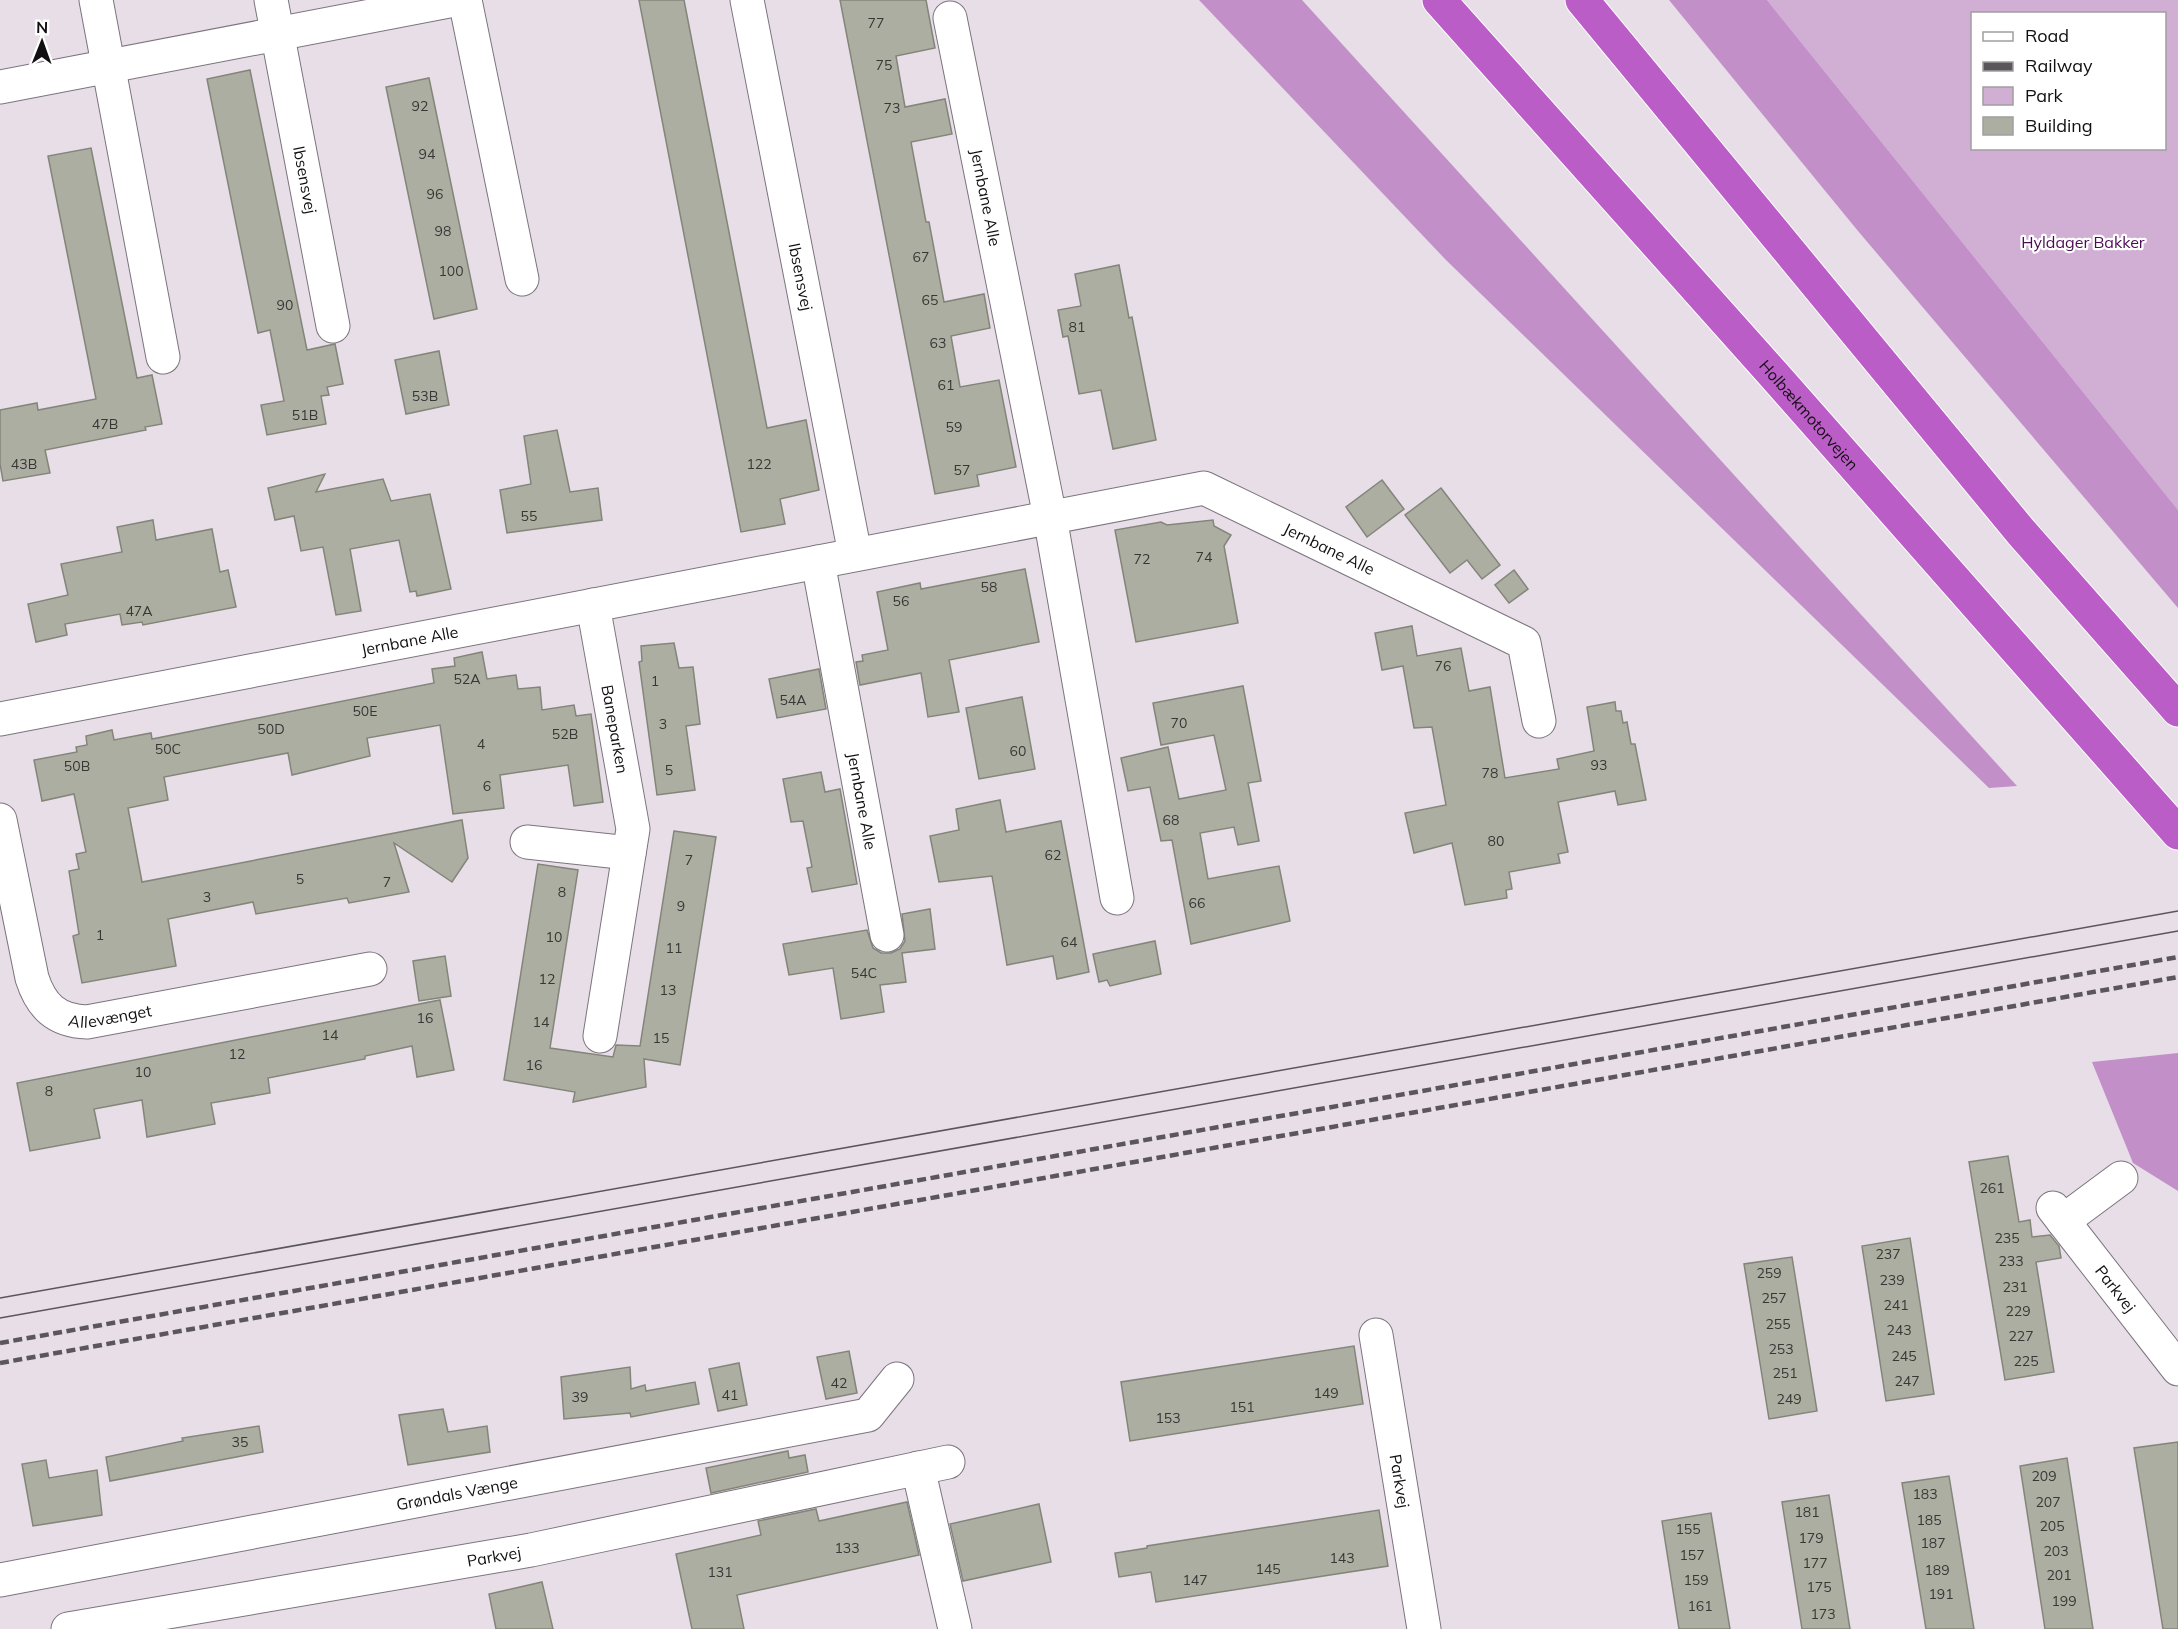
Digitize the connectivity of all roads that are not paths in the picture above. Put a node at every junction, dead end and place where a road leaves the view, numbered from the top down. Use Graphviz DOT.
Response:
graph roads {
  1 [pos="96,0"];
  2 [pos="271,0"];
  3 [pos="454,0"];
  4 [pos="465,0"];
  5 [pos="747,0"];
  6 [pos="1582,0"];
  7 [pos="1440,2"];
  8 [pos="950,18"];
  9 [pos="277,34"];
  10 [pos="109,66"];
  11 [pos="0,87"];
  12 [pos="522,279"];
  13 [pos="333,326"];
  14 [pos="163,357"];
  15 [pos="1050,517"];
  16 [pos="855,554"];
  17 [pos="818,562"];
  18 [pos="594,605"];
  19 [pos="2178,710"];
  20 [pos="0,719"];
  21 [pos="1539,721"];
  22 [pos="0,820"];
  23 [pos="2178,833"];
  24 [pos="527,842"];
  25 [pos="629,854"];
  26 [pos="1117,898"];
  27 [pos="887,935"];
  28 [pos="370,969"];
  29 [pos="600,1036"];
  30 [pos="2121,1178"];
  31 [pos="1376,1335"];
  32 [pos="2178,1369"];
  33 [pos="897,1379"];
  34 [pos="0,1580"];
  35 [pos="68,1629"];
  36 [pos="955,1629"];
  37 [pos="1424,1629"];
  1 -- 10 [label="street"];
  2 -- 9 [label="street, Ibsensvej"];
  3 -- 9 [label="street"];
  4 -- 12 [label="street"];
  5 -- 16 [label="street, Ibsensvej"];
  6 -- 19 [label="highway"];
  7 -- 23 [label="highway, Holbækmotorvejen"];
  8 -- 15 [label="street, Jernbane Alle"];
  9 -- 10 [label="street"];
  9 -- 13 [label="street, Ibsensvej"];
  10 -- 11 [label="street"];
  10 -- 14 [label="street"];
  15 -- 16 [label="street, Jernbane Alle"];
  15 -- 21 [label="street, Jernbane Alle"];
  15 -- 26 [label="street, Jernbane Alle"];
  16 -- 17 [label="street, Jernbane Alle"];
  17 -- 18 [label="street, Jernbane Alle"];
  17 -- 27 [label="street, Jernbane Alle"];
  18 -- 20 [label="street, Jernbane Alle"];
  18 -- 25 [label="street, Baneparken"];
  22 -- 28 [label="street, Allevænget"];
  24 -- 25 [label="street"];
  25 -- 29 [label="street, Baneparken"];
  30 -- 32 [label="street, Parkvej"];
  31 -- 37 [label="street, Parkvej"];
  33 -- 34 [label="street, Grøndals Vænge"];
  35 -- 36 [label="street, Parkvej"];
}
